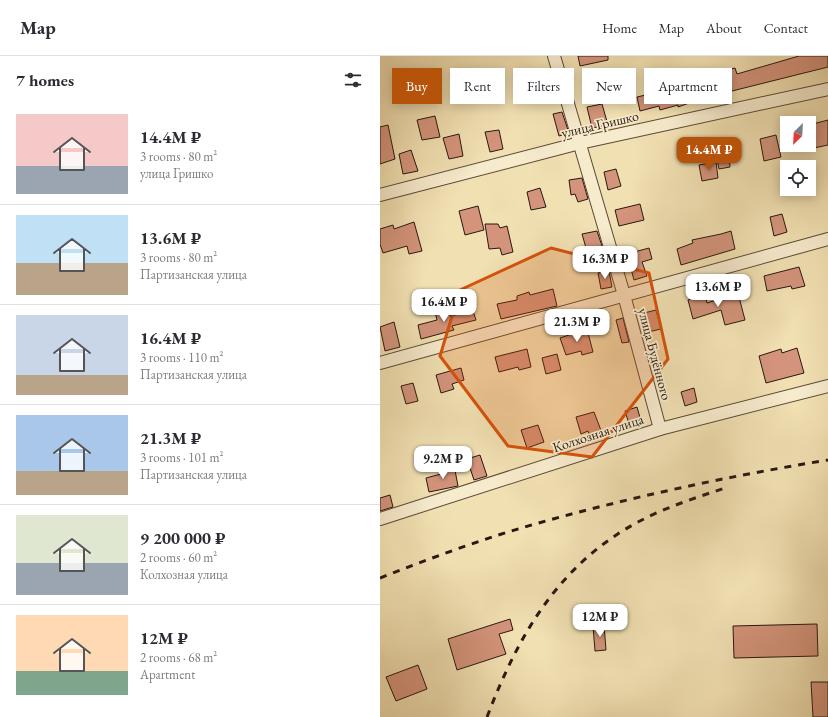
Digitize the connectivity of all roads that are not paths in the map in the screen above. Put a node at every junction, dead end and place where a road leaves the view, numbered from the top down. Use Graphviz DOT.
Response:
graph roads {
  1 [pos="554,56"];
  2 [pos="828,90"];
  3 [pos="580,143"];
  4 [pos="380,195"];
  5 [pos="828,239"];
  6 [pos="624,295"];
  7 [pos="380,363"];
  8 [pos="828,386"];
  9 [pos="660,429"];
  10 [pos="380,519"];
  1 -- 3 [label="street, улица Будённого"];
  2 -- 3 [label="street, улица Гришко"];
  3 -- 4 [label="street, улица Гришко"];
  3 -- 6 [label="street, улица Будённого"];
  5 -- 6 [label="street"];
  6 -- 7 [label="street"];
  6 -- 9 [label="street, улица Будённого"];
  8 -- 9 [label="street, Колхозная улица"];
  9 -- 10 [label="street, Колхозная улица"];
}
